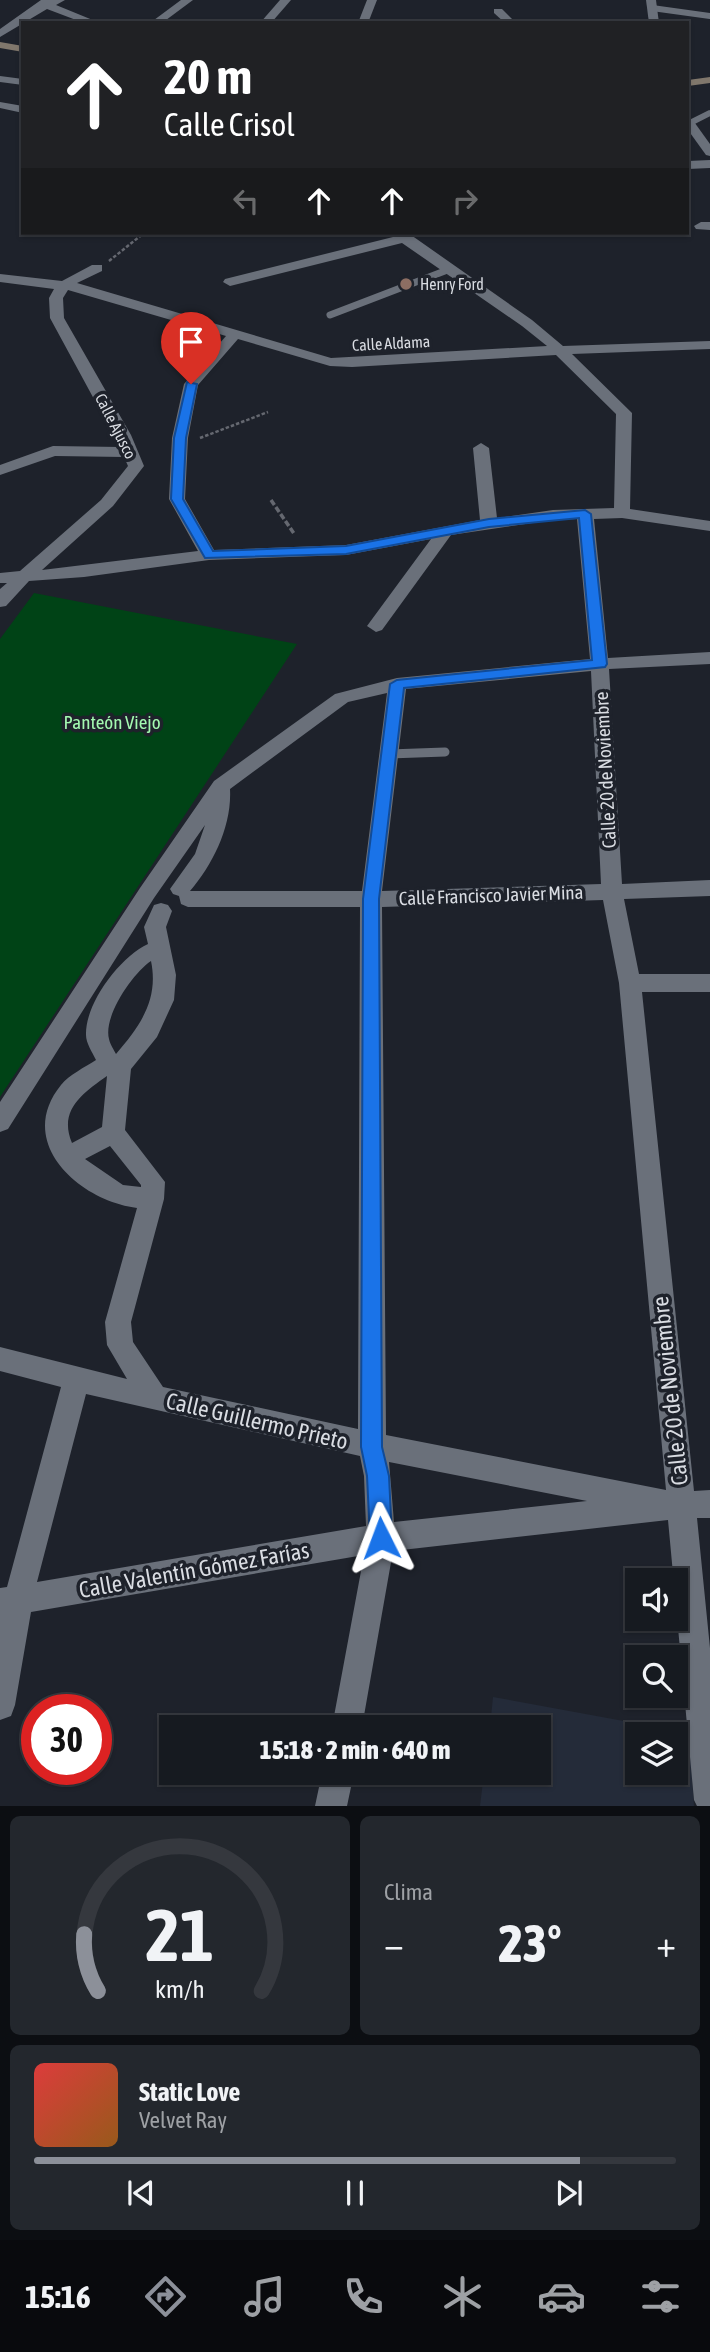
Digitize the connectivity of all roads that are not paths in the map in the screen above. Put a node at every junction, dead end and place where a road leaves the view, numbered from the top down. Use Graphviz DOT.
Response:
graph roads {
  1 [pos="35,0"];
  2 [pos="60,0"];
  3 [pos="188,0"];
  4 [pos="286,0"];
  5 [pos="372,0"];
  6 [pos="651,4"];
  7 [pos="46,5"];
  8 [pos="498,11"];
  9 [pos="710,16"];
  10 [pos="90,21"];
  11 [pos="158,21"];
  12 [pos="267,21"];
  13 [pos="364,21"];
  14 [pos="510,21"];
  15 [pos="0,34"];
  16 [pos="0,45"];
  17 [pos="21,50"];
  18 [pos="0,79"];
  19 [pos="710,80"];
  20 [pos="21,82"];
  21 [pos="689,83"];
  22 [pos="0,105"];
  23 [pos="21,110"];
  24 [pos="710,113"];
  25 [pos="689,123"];
  26 [pos="689,124"];
  27 [pos="710,152"];
  28 [pos="710,164"];
  29 [pos="689,165"];
  30 [pos="401,235"];
  31 [pos="97,268"];
  32 [pos="450,269"];
  33 [pos="0,278"];
  34 [pos="229,282"];
  35 [pos="65,285"];
  36 [pos="330,315"];
  37 [pos="236,333"];
  38 [pos="710,345"];
  39 [pos="560,350"];
  40 [pos="481,448"];
  41 [pos="131,452"];
  42 [pos="0,470"];
  43 [pos="622,513"];
  44 [pos="585,514"];
  45 [pos="489,523"];
  46 [pos="710,526"];
  47 [pos="444,533"];
  48 [pos="209,555"];
  49 [pos="0,578"];
  50 [pos="25,578"];
  51 [pos="0,603"];
  52 [pos="376,626"];
  53 [pos="710,658"];
  54 [pos="600,664"];
  55 [pos="397,684"];
  56 [pos="445,752"];
  57 [pos="388,754"];
  58 [pos="221,786"];
  59 [pos="710,888"];
  60 [pos="612,890"];
  61 [pos="184,894"];
  62 [pos="371,899"];
  63 [pos="160,947"];
  64 [pos="710,982"];
  65 [pos="630,983"];
  66 [pos="115,1064"];
  67 [pos="0,1122"];
  68 [pos="113,1132"];
  69 [pos="66,1158"];
  70 [pos="152,1199"];
  71 [pos="0,1359"];
  72 [pos="76,1380"];
  73 [pos="155,1398"];
  74 [pos="372,1447"];
  75 [pos="696,1504"];
  76 [pos="381,1538"];
  77 [pos="9,1602"];
  78 [pos="0,1705"];
  79 [pos="349,1715"];
  80 [pos="335,1785"];
  81 [pos="710,1800"];
  82 [pos="331,1806"];
  1 -- 7 [label="street"];
  2 -- 7 [label="street"];
  3 -- 11 [label="street"];
  4 -- 12 [label="street"];
  5 -- 13 [label="street"];
  6 -- 9 [label="lane"];
  7 -- 10 [label="street"];
  7 -- 15 [label="street"];
  8 -- 14 [label="street"];
  16 -- 17 [label="street"];
  18 -- 20 [label="street"];
  19 -- 21 [label="street"];
  22 -- 23 [label="street"];
  24 -- 25 [label="lane"];
  26 -- 27 [label="street"];
  28 -- 29 [label="street"];
  30 -- 32 [label="street"];
  30 -- 34 [label="street"];
  31 -- 35 [label="street"];
  32 -- 36 [label="lane"];
  32 -- 39 [label="street"];
  33 -- 35 [label="street, Calle Aldama"];
  35 -- 37 [label="street, Calle Aldama"];
  35 -- 41 [label="street, Calle Ajusco"];
  37 -- 39 [label="street, Calle Aldama"];
  37 -- 48 [label="street"];
  38 -- 39 [label="street, Calle Aldama"];
  39 -- 43 [label="street"];
  40 -- 45 [label="street"];
  41 -- 42 [label="street"];
  41 -- 50 [label="street, Calle Ajusco"];
  43 -- 44 [label="street"];
  43 -- 46 [label="street"];
  44 -- 45 [label="street"];
  44 -- 54 [label="street, Calle 20 de Noviembre"];
  45 -- 47 [label="street"];
  47 -- 48 [label="street"];
  47 -- 52 [label="street"];
  48 -- 50 [label="street"];
  49 -- 50 [label="street"];
  50 -- 51 [label="street, Calle Ajusco"];
  53 -- 54 [label="street"];
  54 -- 55 [label="street"];
  54 -- 60 [label="street, Calle 20 de Noviembre"];
  55 -- 57 [label="street"];
  55 -- 58 [label="street"];
  56 -- 57 [label="lane"];
  57 -- 62 [label="street"];
  58 -- 61 [label="street"];
  58 -- 67 [label="street"];
  59 -- 60 [label="street, Calle Francisco Javier Mina"];
  60 -- 62 [label="street, Calle Francisco Javier Mina"];
  60 -- 65 [label="street, Calle 20 de Noviembre"];
  61 -- 62 [label="street, Calle Francisco Javier Mina"];
  61 -- 63 [label="street"];
  62 -- 74 [label="street"];
  63 -- 66 [label="street"];
  63 -- 66 [label="street"];
  64 -- 65 [label="street"];
  65 -- 75 [label="street, Calle 20 de Noviembre"];
  66 -- 68 [label="street"];
  66 -- 69 [label="street"];
  68 -- 69 [label="street"];
  68 -- 70 [label="street"];
  69 -- 70 [label="street"];
  70 -- 73 [label="street"];
  71 -- 72 [label="street, Calle Guillermo Prieto"];
  72 -- 73 [label="street, Calle Guillermo Prieto"];
  72 -- 77 [label="street"];
  73 -- 74 [label="street, Calle Guillermo Prieto"];
  74 -- 75 [label="street, Calle Guillermo Prieto"];
  74 -- 76 [label="street"];
  75 -- 76 [label="street, Calle Valentín Gómez Farías"];
  75 -- 81 [label="street, Calle 20 de Noviembre"];
  76 -- 77 [label="street, Calle Valentín Gómez Farías"];
  76 -- 79 [label="street"];
  77 -- 78 [label="street"];
  80 -- 82 [label="street"];
}
